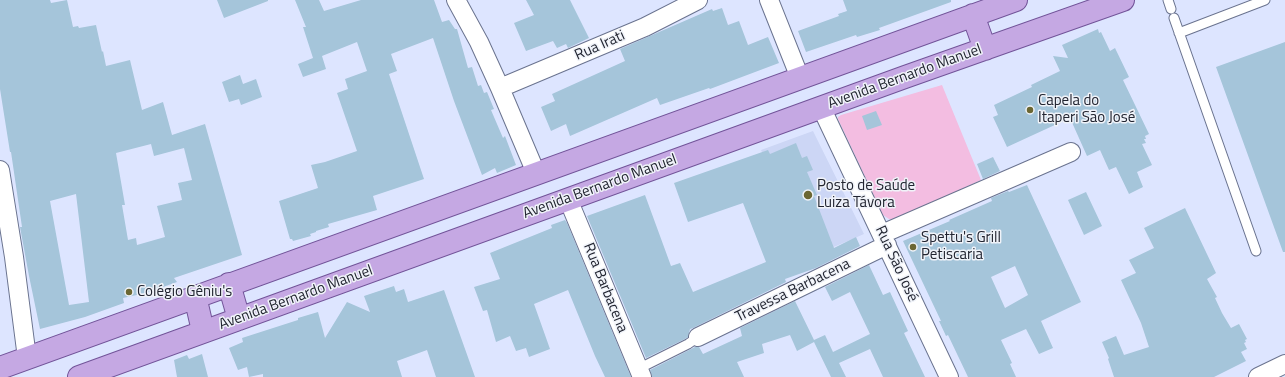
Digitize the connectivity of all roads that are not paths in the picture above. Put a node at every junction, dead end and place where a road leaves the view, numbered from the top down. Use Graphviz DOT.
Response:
graph roads {
  1 [pos="456,0"];
  2 [pos="698,0"];
  3 [pos="769,0"];
  4 [pos="1123,0"];
  5 [pos="1168,0"];
  6 [pos="1265,0"];
  7 [pos="1011,2"];
  8 [pos="973,15"];
  9 [pos="1179,33"];
  10 [pos="1019,36"];
  11 [pos="985,49"];
  12 [pos="800,78"];
  13 [pos="500,88"];
  14 [pos="821,107"];
  15 [pos="1070,152"];
  16 [pos="0,170"];
  17 [pos="536,174"];
  18 [pos="568,199"];
  19 [pos="884,240"];
  20 [pos="1256,251"];
  21 [pos="7,257"];
  22 [pos="229,284"];
  23 [pos="195,296"];
  24 [pos="240,319"];
  25 [pos="203,331"];
  26 [pos="698,337"];
  27 [pos="27,358"];
  28 [pos="0,368"];
  29 [pos="640,373"];
  30 [pos="79,377"];
  31 [pos="949,377"];
  1 -- 13 [label="street"];
  2 -- 13 [label="street, Rua Irati"];
  3 -- 12 [label="street"];
  4 -- 10 [label="main road, Avenida Bernardo Manuel"];
  5 -- 9 [label="lane"];
  6 -- 9 [label="lane"];
  7 -- 8 [label="main road"];
  7 -- 10 [label="main road"];
  8 -- 11 [label="main road"];
  8 -- 12 [label="main road"];
  9 -- 20 [label="lane"];
  10 -- 11 [label="main road, Avenida Bernardo Manuel"];
  11 -- 14 [label="main road, Avenida Bernardo Manuel"];
  12 -- 17 [label="main road"];
  13 -- 17 [label="street"];
  14 -- 18 [label="main road, Avenida Bernardo Manuel"];
  14 -- 19 [label="street, Rua São José"];
  15 -- 19 [label="street, Travessa Barbacena"];
  16 -- 21 [label="street"];
  17 -- 22 [label="main road"];
  18 -- 24 [label="main road, Avenida Bernardo Manuel"];
  18 -- 29 [label="street, Rua Barbacena"];
  19 -- 26 [label="street, Travessa Barbacena"];
  19 -- 31 [label="street, Rua São José"];
  21 -- 27 [label="street"];
  22 -- 23 [label="main road"];
  22 -- 24 [label="main road"];
  23 -- 25 [label="main road"];
  23 -- 27 [label="main road"];
  24 -- 25 [label="main road, Avenida Bernardo Manuel"];
  25 -- 30 [label="main road, Avenida Bernardo Manuel"];
  26 -- 29 [label="lane"];
  27 -- 28 [label="main road"];
}
